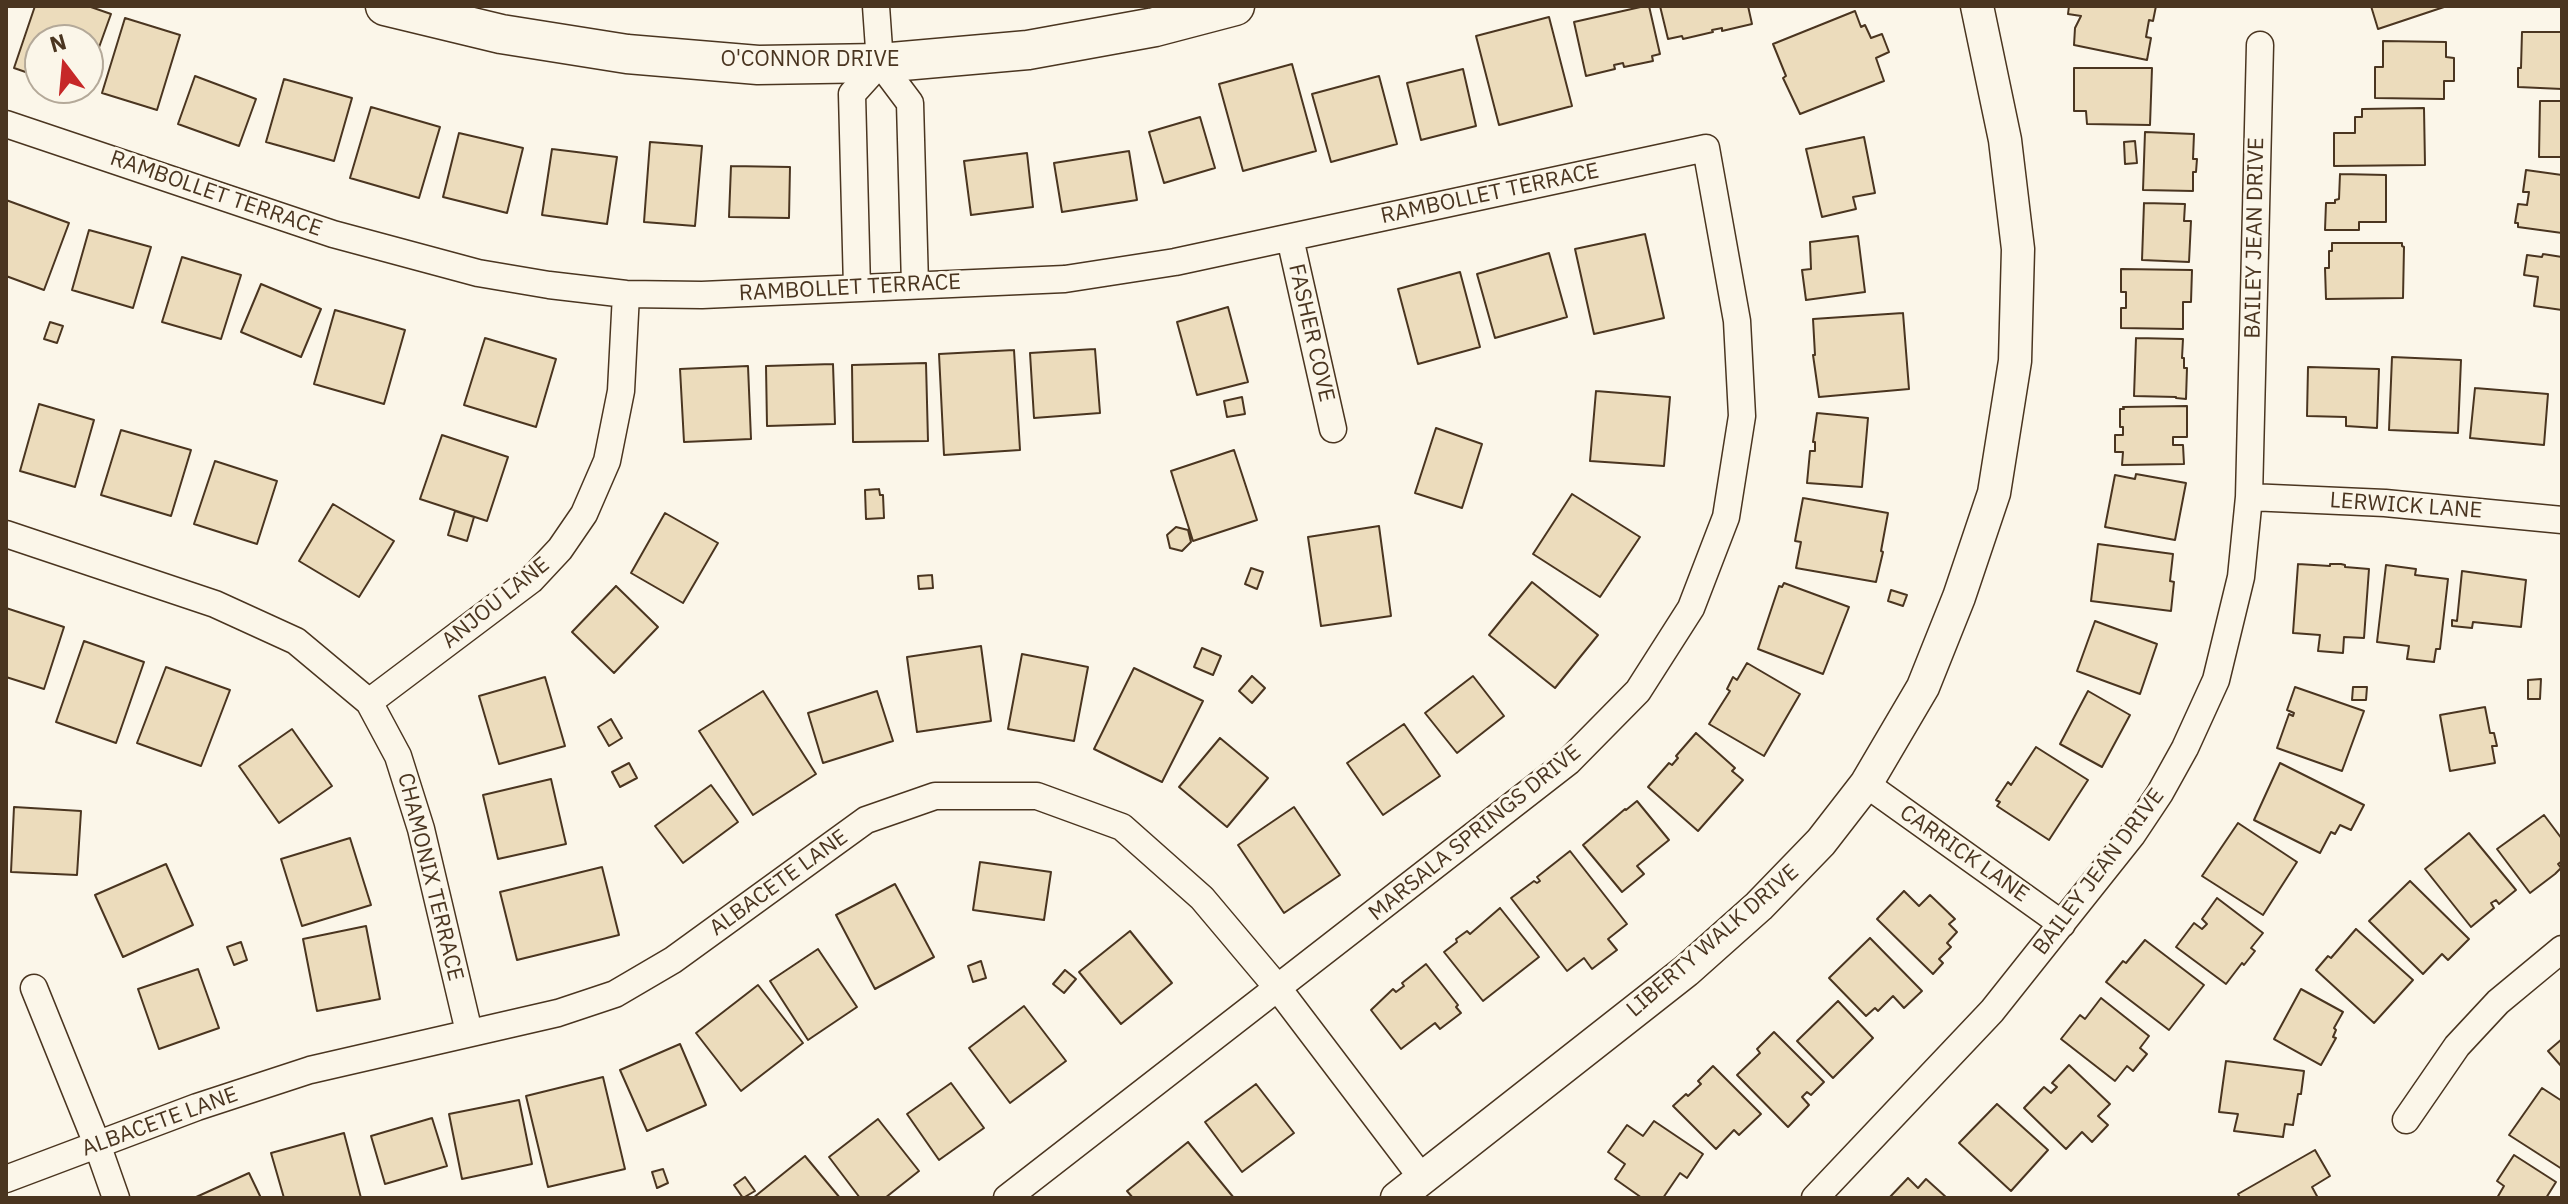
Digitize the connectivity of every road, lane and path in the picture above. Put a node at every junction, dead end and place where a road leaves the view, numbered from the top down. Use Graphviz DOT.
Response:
graph roads {
  1 [pos="385,6"];
  2 [pos="876,6"];
  3 [pos="1235,6"];
  4 [pos="1977,6"];
  5 [pos="2260,45"];
  6 [pos="880,63"];
  7 [pos="6,124"];
  8 [pos="1706,148"];
  9 [pos="1290,238"];
  10 [pos="915,285"];
  11 [pos="857,288"];
  12 [pos="626,294"];
  13 [pos="1333,429"];
  14 [pos="2249,497"];
  15 [pos="2562,520"];
  16 [pos="6,534"];
  17 [pos="369,702"];
  18 [pos="1866,784"];
  19 [pos="2062,924"];
  20 [pos="2562,949"];
  21 [pos="1277,987"];
  22 [pos="34,988"];
  23 [pos="469,1032"];
  24 [pos="2406,1120"];
  25 [pos="97,1144"];
  26 [pos="1422,1178"];
  27 [pos="6,1179"];
  28 [pos="116,1198"];
  29 [pos="1007,1198"];
  30 [pos="1397,1198"];
  31 [pos="1815,1198"];
  1 -- 6 [label="main road, O'CONNOR DRIVE"];
  2 -- 6 [label="street"];
  3 -- 6 [label="main road, O'CONNOR DRIVE"];
  4 -- 18 [label="street, LIBERTY WALK DRIVE"];
  5 -- 14 [label="street, BAILEY JEAN DRIVE"];
  6 -- 10 [label="street"];
  6 -- 11 [label="street"];
  7 -- 12 [label="street, RAMBOLLET TERRACE"];
  8 -- 9 [label="street, RAMBOLLET TERRACE"];
  8 -- 21 [label="street, MARSALA SPRINGS DRIVE"];
  9 -- 10 [label="street, RAMBOLLET TERRACE"];
  9 -- 13 [label="street, FASHER COVE"];
  10 -- 11 [label="street, RAMBOLLET TERRACE"];
  11 -- 12 [label="street, RAMBOLLET TERRACE"];
  12 -- 17 [label="street, ANJOU LANE"];
  14 -- 15 [label="street, LERWICK LANE"];
  14 -- 19 [label="street, BAILEY JEAN DRIVE"];
  16 -- 17 [label="street, CHAMONIX TERRACE"];
  17 -- 23 [label="street, CHAMONIX TERRACE"];
  18 -- 19 [label="street, CARRICK LANE"];
  18 -- 26 [label="street, LIBERTY WALK DRIVE"];
  19 -- 31 [label="street, BAILEY JEAN DRIVE"];
  20 -- 24 [label="street"];
  21 -- 23 [label="street, ALBACETE LANE"];
  21 -- 26 [label="street, ALBACETE LANE"];
  21 -- 29 [label="street, MARSALA SPRINGS DRIVE"];
  22 -- 25 [label="street"];
  23 -- 25 [label="street, ALBACETE LANE"];
  25 -- 27 [label="street, ALBACETE LANE"];
  25 -- 28 [label="street"];
  26 -- 30 [label="street, LIBERTY WALK DRIVE"];
}
